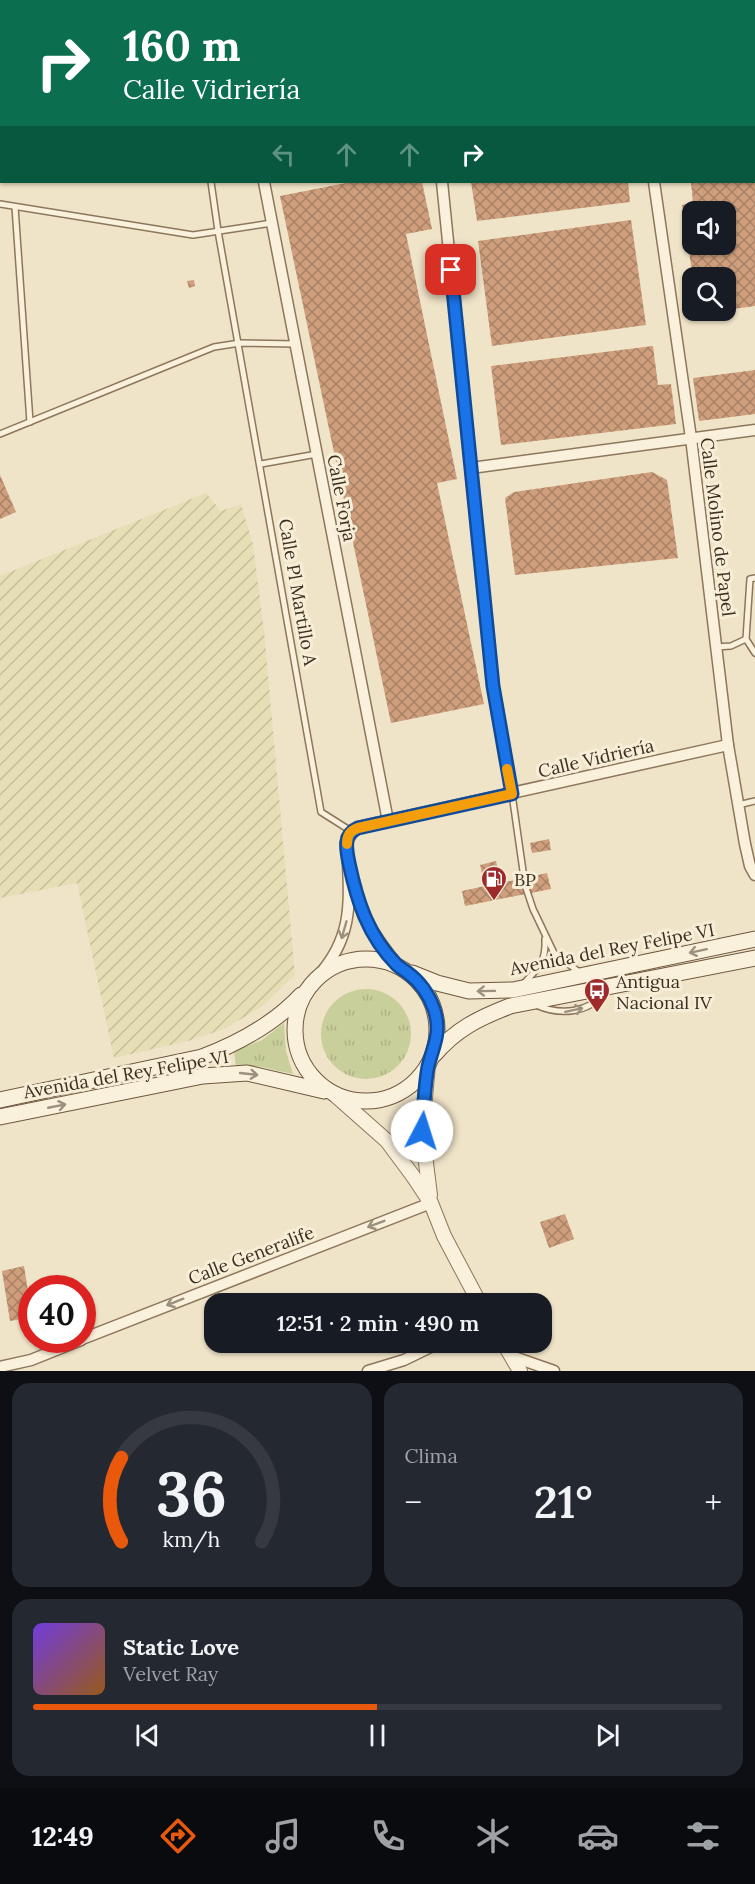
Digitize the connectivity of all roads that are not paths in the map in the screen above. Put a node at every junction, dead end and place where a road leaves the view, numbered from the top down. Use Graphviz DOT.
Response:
graph roads {
  1 [pos="212,183"];
  2 [pos="264,183"];
  3 [pos="442,183"];
  4 [pos="654,183"];
  5 [pos="0,204"];
  6 [pos="15,207"];
  7 [pos="272,223"];
  8 [pos="218,231"];
  9 [pos="240,343"];
  10 [pos="296,344"];
  11 [pos="30,422"];
  12 [pos="755,430"];
  13 [pos="0,434"];
  14 [pos="691,438"];
  15 [pos="317,454"];
  16 [pos="261,464"];
  17 [pos="471,468"];
  18 [pos="755,578"];
  19 [pos="747,639"];
  20 [pos="717,648"];
  21 [pos="755,653"];
  22 [pos="729,746"];
  23 [pos="512,794"];
  24 [pos="755,801"];
  25 [pos="738,805"];
  26 [pos="388,821"];
  27 [pos="351,831"];
  28 [pos="347,851"];
  29 [pos="755,874"];
  30 [pos="545,937"];
  31 [pos="755,939"];
  32 [pos="755,958"];
  33 [pos="402,969"];
  34 [pos="582,975"];
  35 [pos="318,976"];
  36 [pos="307,988"];
  37 [pos="513,990"];
  38 [pos="430,1061"];
  39 [pos="332,1093"];
  40 [pos="0,1100"];
  41 [pos="0,1117"];
  42 [pos="431,1203"];
  43 [pos="474,1293"];
  44 [pos="96,1334"];
  45 [pos="48,1353"];
  46 [pos="418,1353"];
  47 [pos="509,1353"];
  48 [pos="511,1356"];
  49 [pos="404,1360"];
  50 [pos="0,1367"];
  51 [pos="368,1371"];
  52 [pos="411,1371"];
  53 [pos="520,1371"];
  54 [pos="554,1371"];
  1 -- 8 [label="lane, Calle Pl Martillo A"];
  2 -- 7 [label="street, Calle Forja"];
  3 -- 17 [label="street"];
  4 -- 14 [label="street, Calle Molino de Papel"];
  5 -- 6 [label="lane"];
  6 -- 8 [label="lane"];
  6 -- 11 [label="lane"];
  7 -- 8 [label="lane"];
  7 -- 10 [label="street, Calle Forja"];
  8 -- 9 [label="lane, Calle Pl Martillo A"];
  9 -- 10 [label="lane"];
  9 -- 11 [label="lane"];
  9 -- 16 [label="lane, Calle Pl Martillo A"];
  10 -- 15 [label="street, Calle Forja"];
  11 -- 13 [label="lane"];
  12 -- 14 [label="street"];
  14 -- 17 [label="street"];
  14 -- 20 [label="street, Calle Molino de Papel"];
  15 -- 16 [label="lane"];
  15 -- 26 [label="street, Calle Forja"];
  16 -- 27 [label="lane, Calle Pl Martillo A"];
  17 -- 23 [label="street"];
  18 -- 19 [label="lane"];
  19 -- 20 [label="lane"];
  19 -- 21 [label="lane"];
  20 -- 22 [label="street, Calle Molino de Papel"];
  22 -- 23 [label="street, Calle Vidriería"];
  22 -- 25 [label="street, Calle Molino de Papel"];
  23 -- 26 [label="street, Calle Vidriería"];
  23 -- 30 [label="lane"];
  24 -- 25 [label="lane"];
  25 -- 29 [label="street, Calle Molino de Papel"];
  26 -- 27 [label="street, Calle Vidriería"];
  27 -- 28 [label="street"];
  28 -- 33 [label="street"];
  28 -- 35 [label="street, one-way"];
  30 -- 34 [label="lane"];
  30 -- 37 [label="lane"];
  31 -- 34 [label="main road, Avenida del Rey Felipe VI, one-way"];
  38 -- 32 [label="main road, Avenida del Rey Felipe VI, one-way"];
  33 -- 35 [label="main road"];
  37 -- 33 [label="main road, Avenida del Rey Felipe VI, one-way"];
  33 -- 38 [label="main road"];
  34 -- 37 [label="main road, Avenida del Rey Felipe VI"];
  35 -- 36 [label="main road"];
  36 -- 39 [label="main road"];
  36 -- 40 [label="main road, Avenida del Rey Felipe VI"];
  38 -- 39 [label="main road"];
  38 -- 42 [label="street"];
  41 -- 39 [label="main road, Avenida del Rey Felipe VI, one-way"];
  39 -- 42 [label="street"];
  42 -- 43 [label="street"];
  42 -- 44 [label="street, Calle Generalife, one-way"];
  45 -- 50 [label="street, Calle Generalife"];
  46 -- 49 [label="street"];
  47 -- 48 [label="street"];
  48 -- 53 [label="street"];
  48 -- 54 [label="street"];
  49 -- 51 [label="street"];
  49 -- 52 [label="street"];
}
